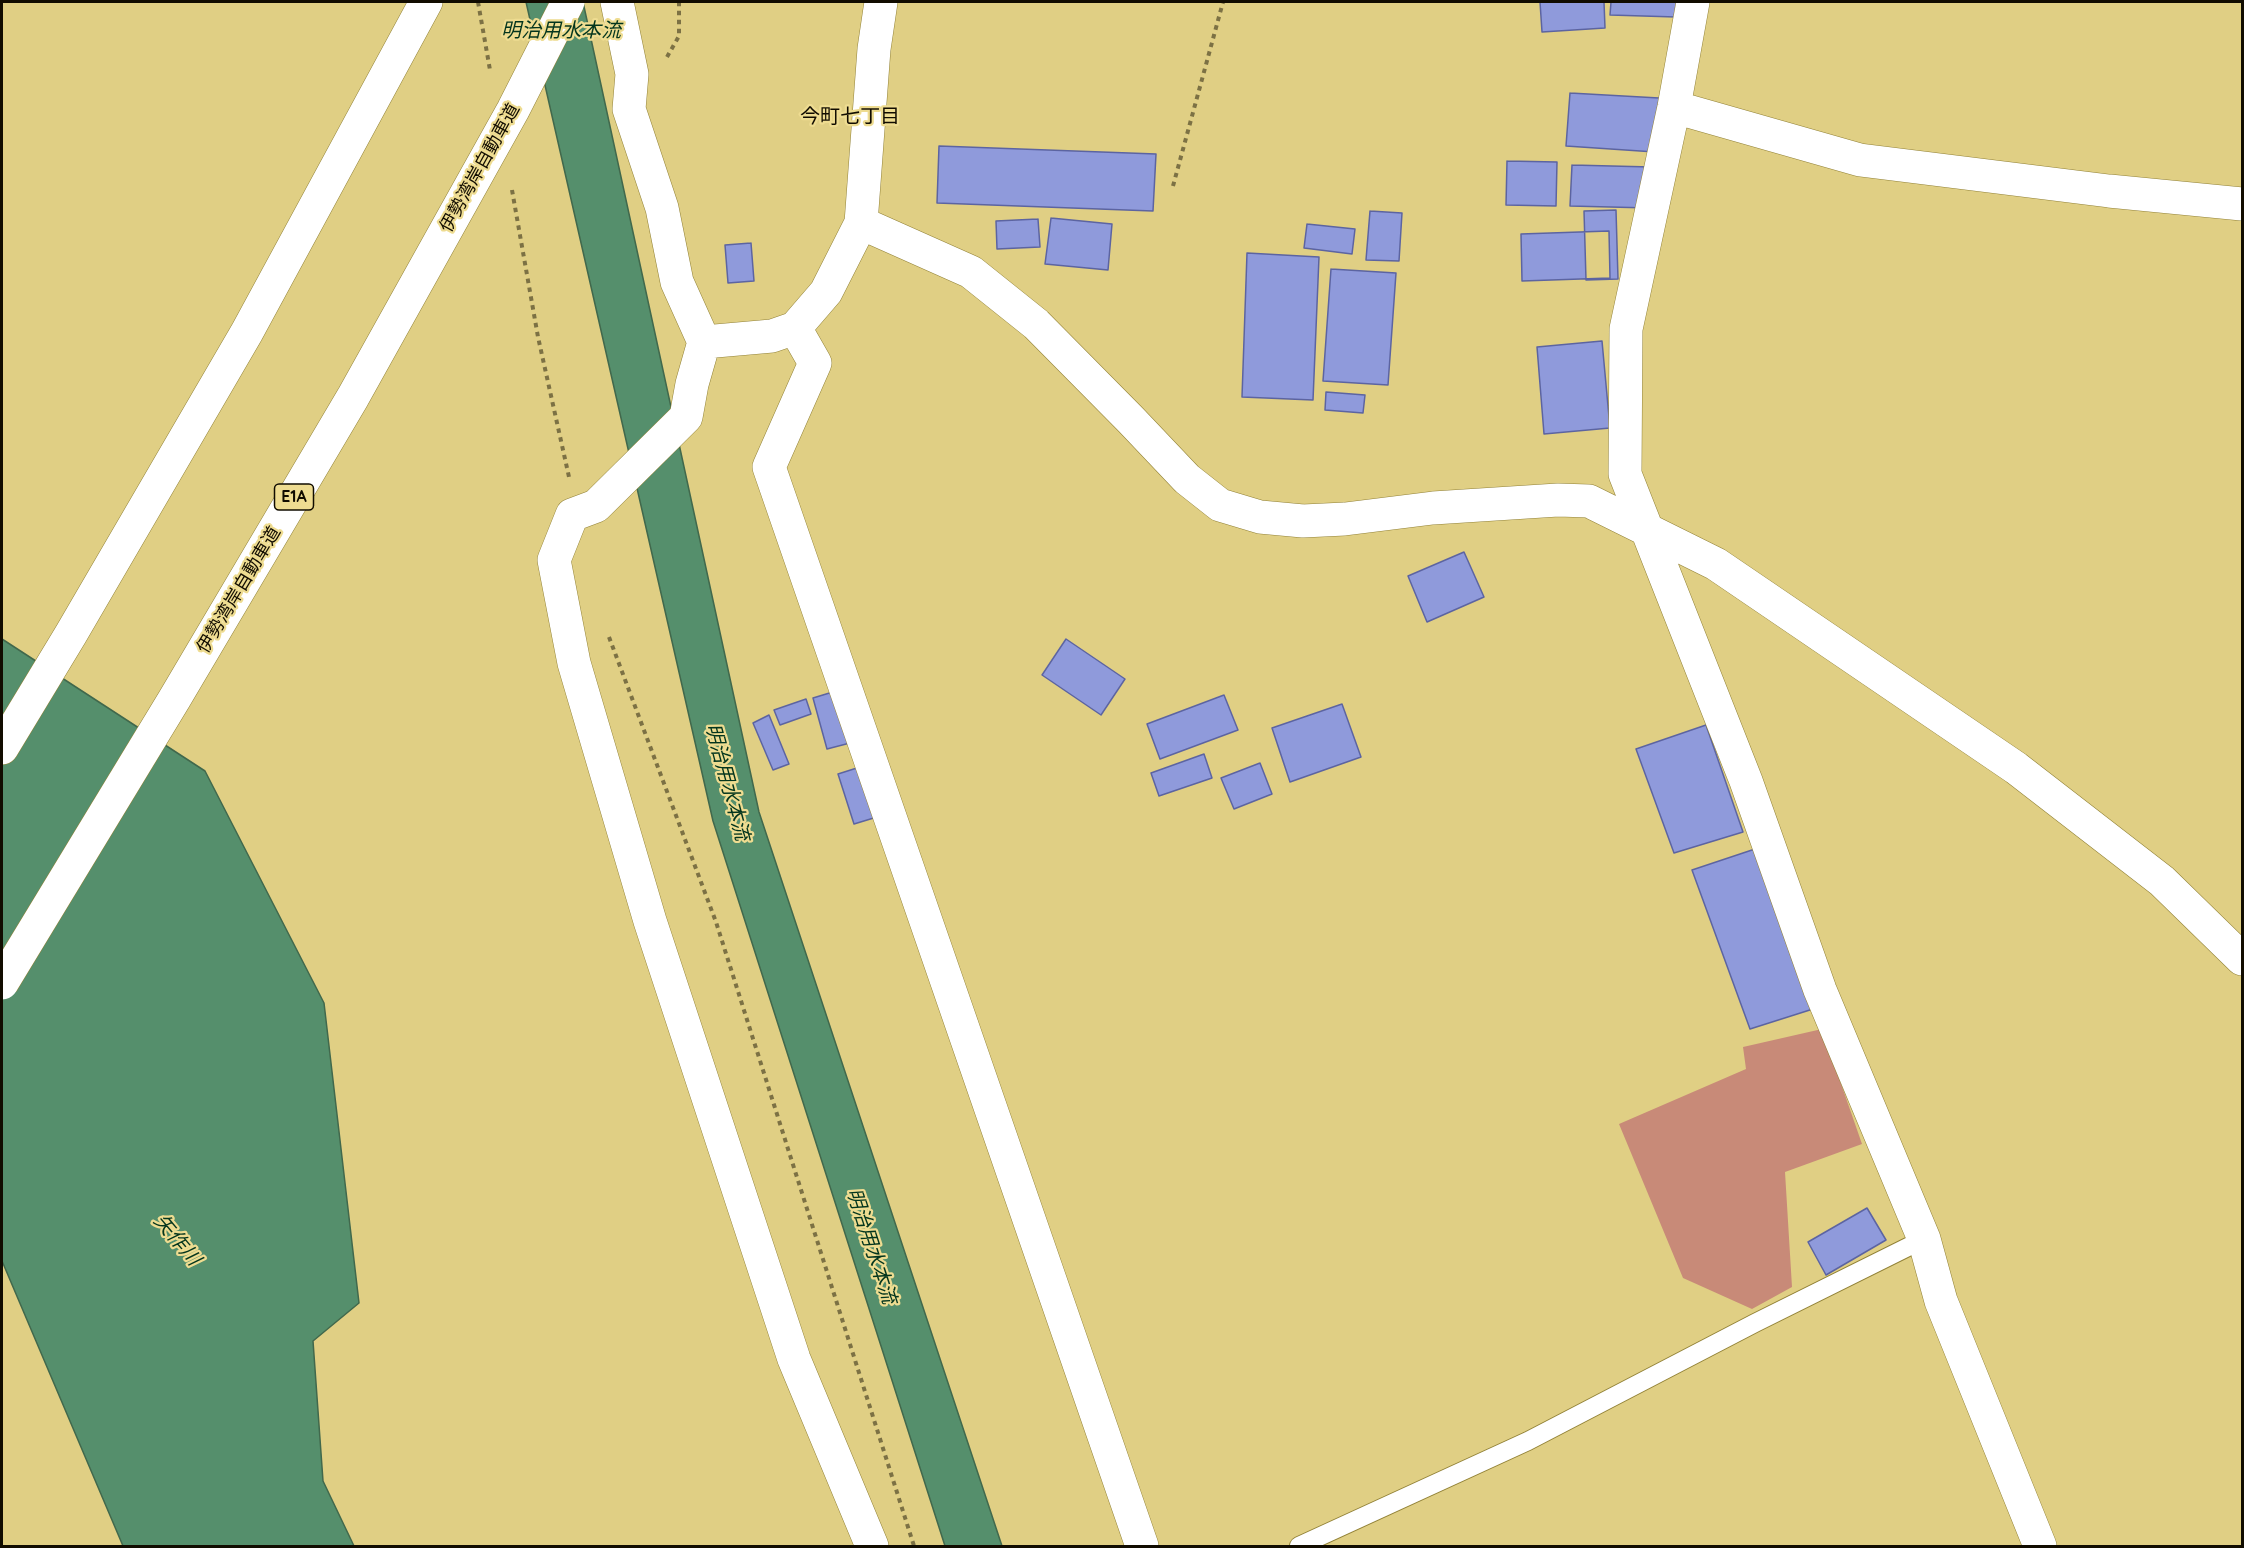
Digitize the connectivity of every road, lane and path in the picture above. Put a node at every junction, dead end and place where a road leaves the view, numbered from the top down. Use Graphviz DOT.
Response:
graph roads {
  1 [pos="426,2"];
  2 [pos="478,2"];
  3 [pos="568,2"];
  4 [pos="617,2"];
  5 [pos="881,2"];
  6 [pos="1223,2"];
  7 [pos="1693,2"];
  8 [pos="490,71"];
  9 [pos="1674,107"];
  10 [pos="1173,186"];
  11 [pos="511,187"];
  12 [pos="2242,204"];
  13 [pos="861,223"];
  14 [pos="795,328"];
  15 [pos="704,342"];
  16 [pos="584,510"];
  17 [pos="1644,527"];
  18 [pos="609,636"];
  19 [pos="2,748"];
  20 [pos="2242,958"];
  21 [pos="2,983"];
  22 [pos="1924,1239"];
  23 [pos="872,1546"];
  24 [pos="914,1546"];
  25 [pos="1143,1546"];
  26 [pos="1299,1546"];
  27 [pos="2040,1546"];
  1 -- 19 [label="main road"];
  2 -- 8 [label="path"];
  3 -- 21 [label="main road, 伊勢湾岸自動車道 / E1A, bridge"];
  4 -- 15 [label="main road"];
  5 -- 13 [label="main road"];
  6 -- 10 [label="path"];
  7 -- 9 [label="main road"];
  9 -- 12 [label="main road"];
  9 -- 17 [label="main road"];
  11 -- 16 [label="path"];
  13 -- 14 [label="main road"];
  13 -- 17 [label="main road"];
  14 -- 15 [label="main road"];
  14 -- 25 [label="main road"];
  15 -- 16 [label="main road"];
  16 -- 23 [label="main road"];
  17 -- 20 [label="main road"];
  17 -- 22 [label="main road"];
  18 -- 24 [label="path"];
  22 -- 26 [label="lane"];
  22 -- 27 [label="main road"];
}
